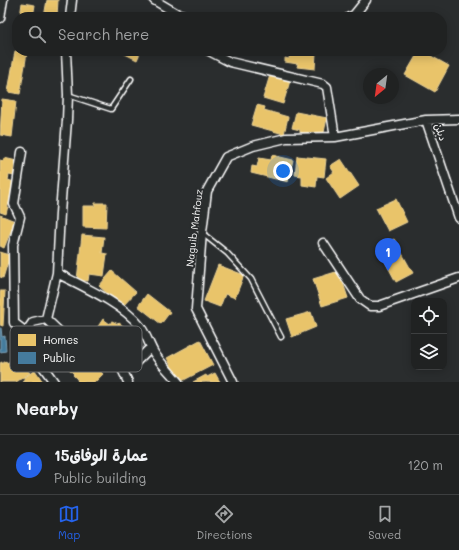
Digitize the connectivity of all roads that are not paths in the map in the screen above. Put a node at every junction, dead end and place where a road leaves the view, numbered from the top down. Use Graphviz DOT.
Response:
graph roads {
  1 [pos="3,0"];
  2 [pos="72,0"];
  3 [pos="154,0"];
  4 [pos="366,0"];
  5 [pos="71,12"];
  6 [pos="174,12"];
  7 [pos="356,12"];
  8 [pos="0,18"];
  9 [pos="66,56"];
  10 [pos="219,56"];
  11 [pos="131,79"];
  12 [pos="68,95"];
  13 [pos="459,119"];
  14 [pos="426,120"];
  15 [pos="335,137"];
  16 [pos="22,152"];
  17 [pos="459,218"];
  18 [pos="202,232"];
  19 [pos="323,243"];
  20 [pos="57,273"];
  21 [pos="459,278"];
  22 [pos="46,319"];
  23 [pos="18,326"];
  24 [pos="30,326"];
  25 [pos="53,326"];
  26 [pos="139,326"];
  27 [pos="142,329"];
  28 [pos="281,337"];
  29 [pos="151,347"];
  30 [pos="142,356"];
  31 [pos="47,372"];
  32 [pos="123,372"];
  33 [pos="54,382"];
  34 [pos="128,382"];
  35 [pos="178,382"];
  36 [pos="233,382"];
  1 -- 8 [label="street"];
  2 -- 5 [label="street"];
  3 -- 6 [label="street"];
  4 -- 7 [label="street"];
  9 -- 12 [label="street"];
  10 -- 15 [label="street"];
  11 -- 12 [label="lane"];
  12 -- 20 [label="street"];
  13 -- 14 [label="street, Naguib Mahfouz"];
  14 -- 15 [label="street, Naguib Mahfouz"];
  14 -- 17 [label="street, دبلن"];
  15 -- 18 [label="street, Naguib Mahfouz"];
  16 -- 23 [label="street"];
  18 -- 28 [label="lane"];
  18 -- 36 [label="street, Naguib Mahfouz"];
  19 -- 21 [label="street"];
  20 -- 22 [label="street"];
  20 -- 26 [label="street"];
  22 -- 24 [label="street"];
  22 -- 25 [label="street"];
  27 -- 29 [label="street"];
  29 -- 30 [label="street"];
  29 -- 35 [label="street"];
  31 -- 33 [label="street"];
  32 -- 34 [label="street"];
}
